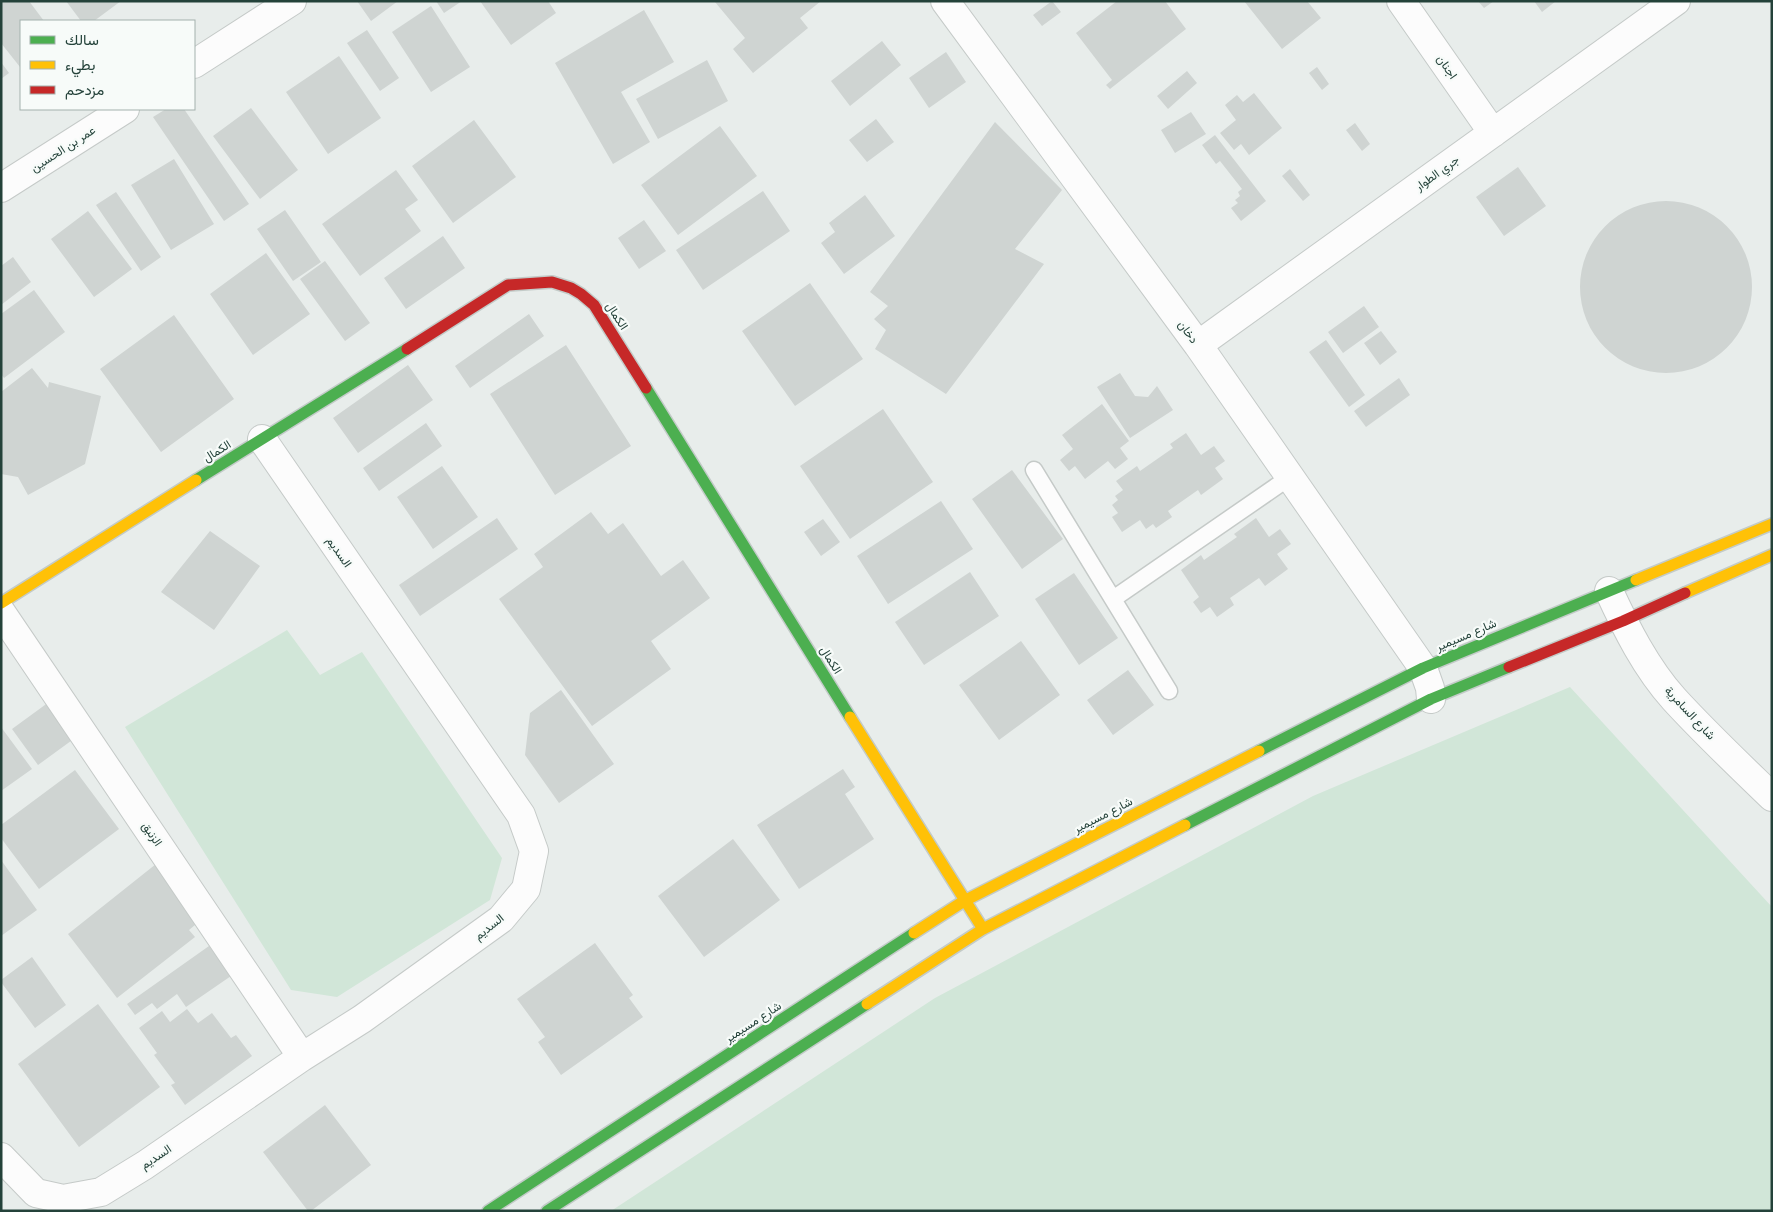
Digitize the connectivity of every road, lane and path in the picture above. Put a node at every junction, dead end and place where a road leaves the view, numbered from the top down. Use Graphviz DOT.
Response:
graph roads {
  1 [pos="292,1"];
  2 [pos="945,1"];
  3 [pos="1400,1"];
  4 [pos="1676,1"];
  5 [pos="195,63"];
  6 [pos="123,110"];
  7 [pos="1493,133"];
  8 [pos="1,188"];
  9 [pos="1198,345"];
  10 [pos="262,440"];
  11 [pos="1034,470"];
  12 [pos="1290,477"];
  13 [pos="1772,524"];
  14 [pos="1772,555"];
  15 [pos="1609,591"];
  16 [pos="1113,599"];
  17 [pos="1,603"];
  18 [pos="1,612"];
  19 [pos="1623,621"];
  20 [pos="1423,668"];
  21 [pos="1169,691"];
  22 [pos="1431,699"];
  23 [pos="1772,797"];
  24 [pos="964,901"];
  25 [pos="983,929"];
  26 [pos="302,1056"];
  27 [pos="1,1156"];
  28 [pos="488,1211"];
  29 [pos="547,1211"];
  1 -- 5 [label="street"];
  2 -- 9 [label="street, دخان"];
  3 -- 7 [label="street, اجنان"];
  4 -- 7 [label="street, جري الطوار"];
  6 -- 8 [label="street, عمر بن الحسين"];
  7 -- 9 [label="street, جري الطوار"];
  9 -- 12 [label="street, دخان"];
  10 -- 17 [label="street, الكمال"];
  10 -- 24 [label="street, الكمال"];
  10 -- 26 [label="street, السديم"];
  11 -- 16 [label="lane"];
  12 -- 16 [label="lane"];
  12 -- 20 [label="street, دخان"];
  13 -- 15 [label="street, شارع مسيمير"];
  14 -- 19 [label="street"];
  15 -- 19 [label="street, شارع السامرية"];
  15 -- 20 [label="street, شارع مسيمير"];
  16 -- 21 [label="lane"];
  18 -- 26 [label="street, الزنبق"];
  19 -- 22 [label="street"];
  19 -- 23 [label="street, شارع السامرية"];
  20 -- 22 [label="street, دخان"];
  20 -- 24 [label="street, شارع مسيمير"];
  22 -- 25 [label="street"];
  24 -- 25 [label="street, الكمال"];
  24 -- 28 [label="street, شارع مسيمير"];
  25 -- 29 [label="street"];
  26 -- 27 [label="street, السديم"];
}
